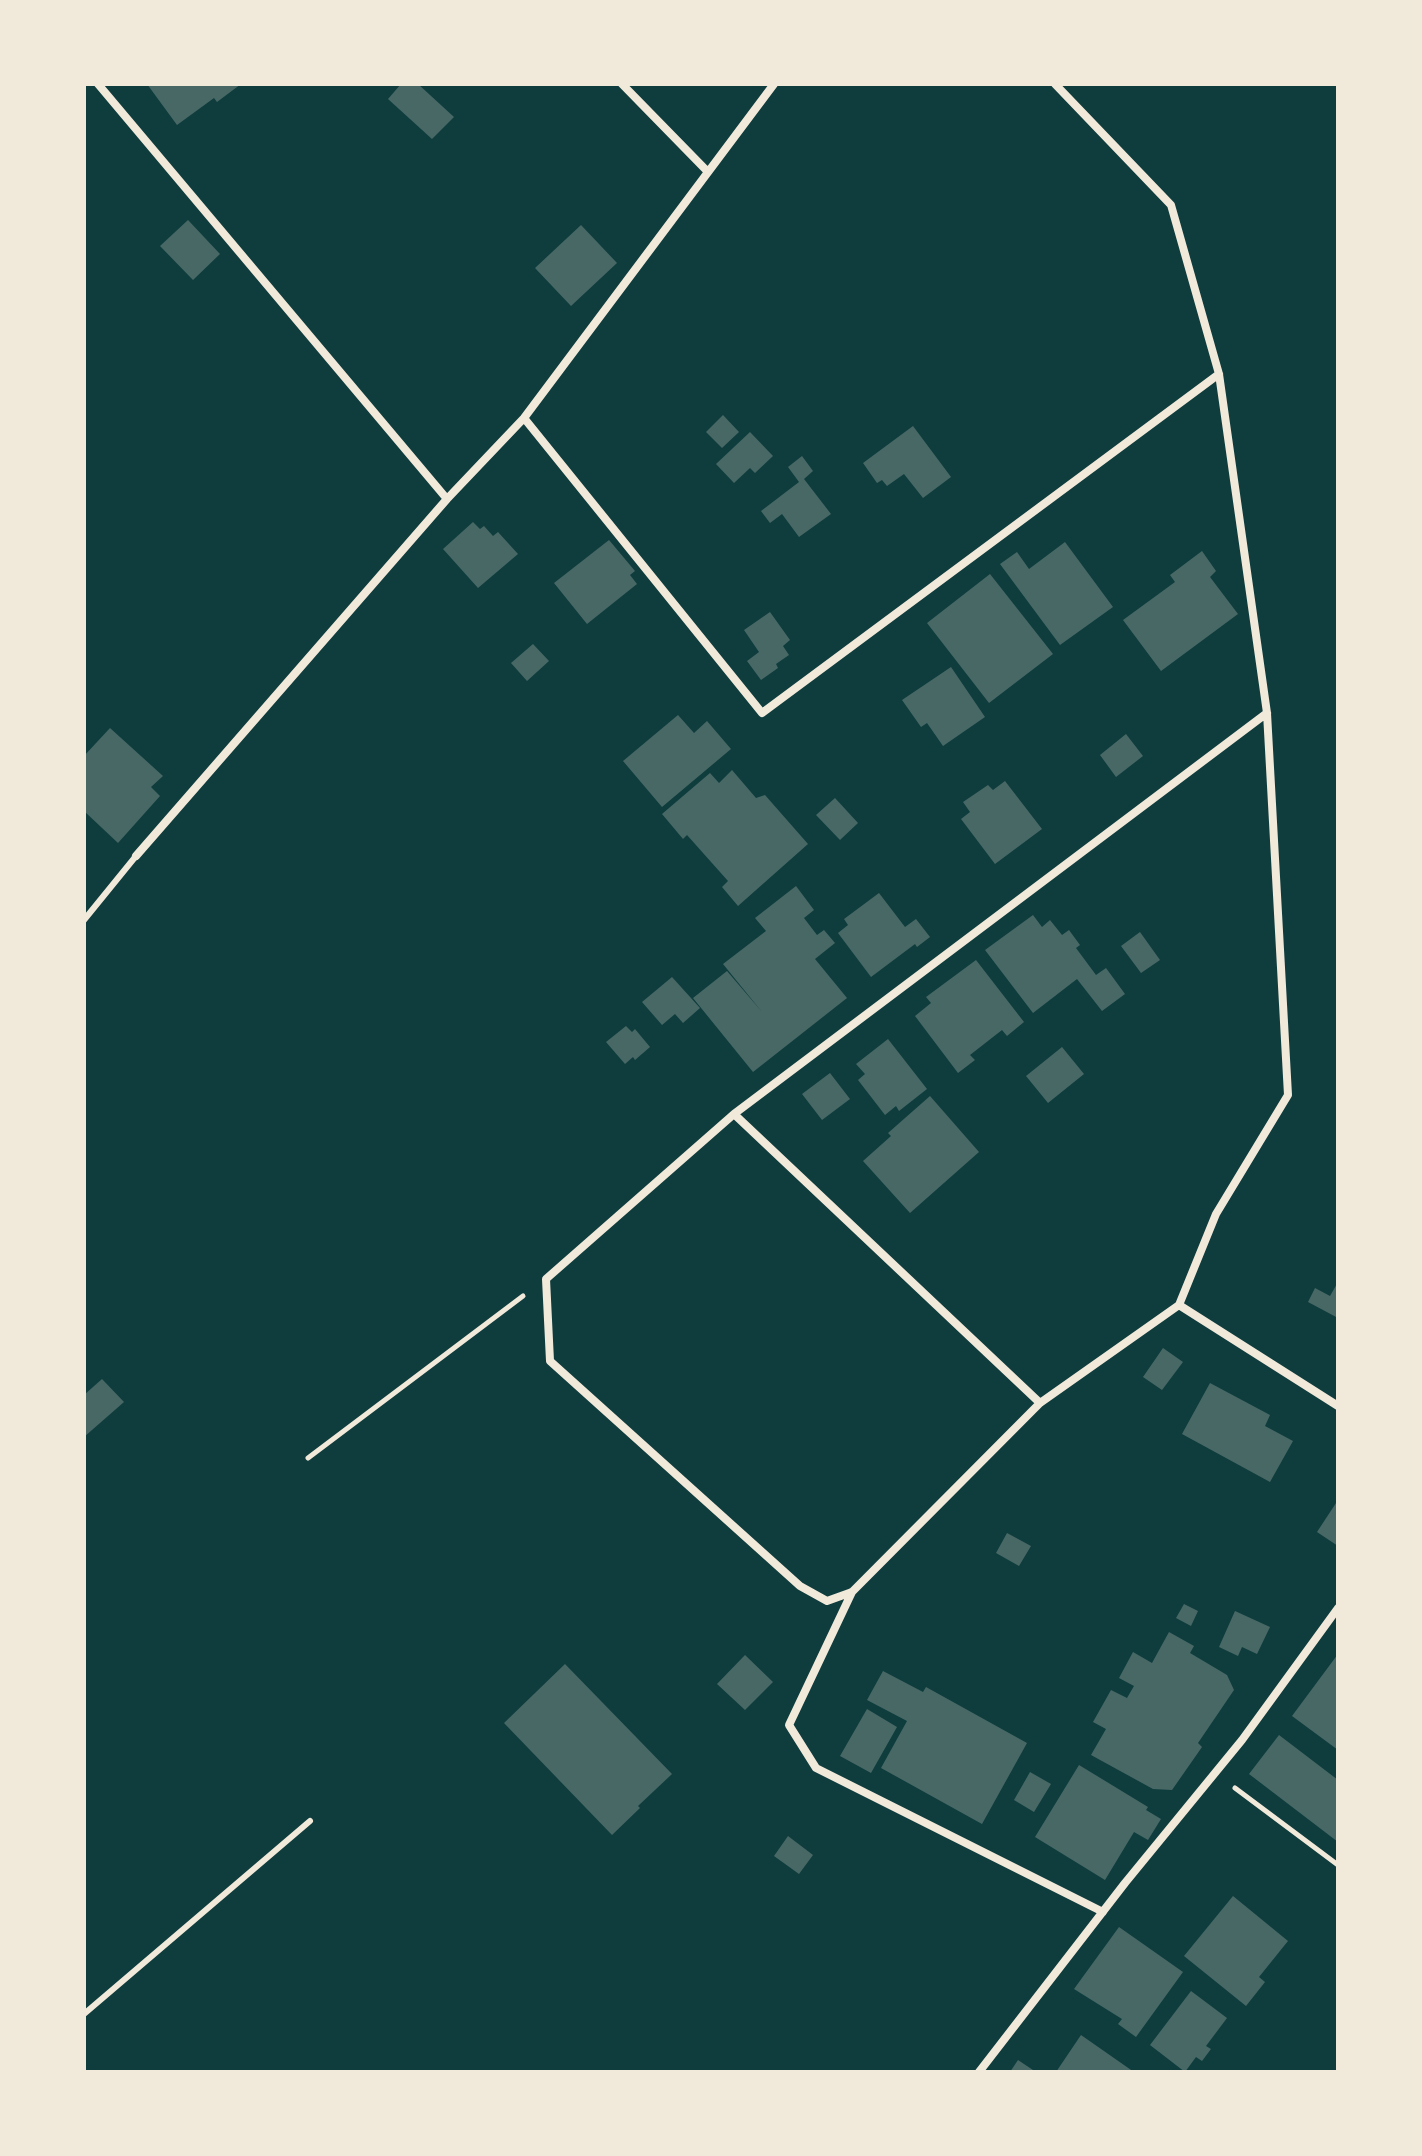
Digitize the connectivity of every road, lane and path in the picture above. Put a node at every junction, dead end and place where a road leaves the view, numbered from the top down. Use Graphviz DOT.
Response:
graph roads {
  1 [pos="98,84"];
  2 [pos="622,84"];
  3 [pos="774,84"];
  4 [pos="1055,84"];
  5 [pos="708,172"];
  6 [pos="1219,374"];
  7 [pos="524,418"];
  8 [pos="447,499"];
  9 [pos="1267,713"];
  10 [pos="136,856"];
  11 [pos="84,920"];
  12 [pos="734,1114"];
  13 [pos="546,1279"];
  14 [pos="1179,1305"];
  15 [pos="1040,1403"];
  16 [pos="1338,1406"];
  17 [pos="308,1458"];
  18 [pos="852,1592"];
  19 [pos="1338,1608"];
  20 [pos="1215,1773"];
  21 [pos="310,1821"];
  22 [pos="1338,1865"];
  23 [pos="1103,1912"];
  24 [pos="84,2014"];
  25 [pos="979,2072"];
  1 -- 8 [label="street"];
  2 -- 5 [label="street"];
  3 -- 5 [label="street"];
  4 -- 6 [label="street"];
  5 -- 7 [label="street"];
  6 -- 7 [label="street"];
  6 -- 9 [label="street"];
  7 -- 8 [label="street"];
  8 -- 10 [label="street"];
  9 -- 12 [label="street"];
  9 -- 14 [label="street"];
  10 -- 11 [label="lane"];
  12 -- 13 [label="street"];
  12 -- 15 [label="street"];
  13 -- 17 [label="path"];
  13 -- 18 [label="street"];
  14 -- 15 [label="street"];
  14 -- 16 [label="street"];
  15 -- 18 [label="street"];
  18 -- 23 [label="street"];
  19 -- 20 [label="street"];
  20 -- 22 [label="path"];
  20 -- 23 [label="street"];
  21 -- 24 [label="lane"];
  23 -- 25 [label="street"];
}
